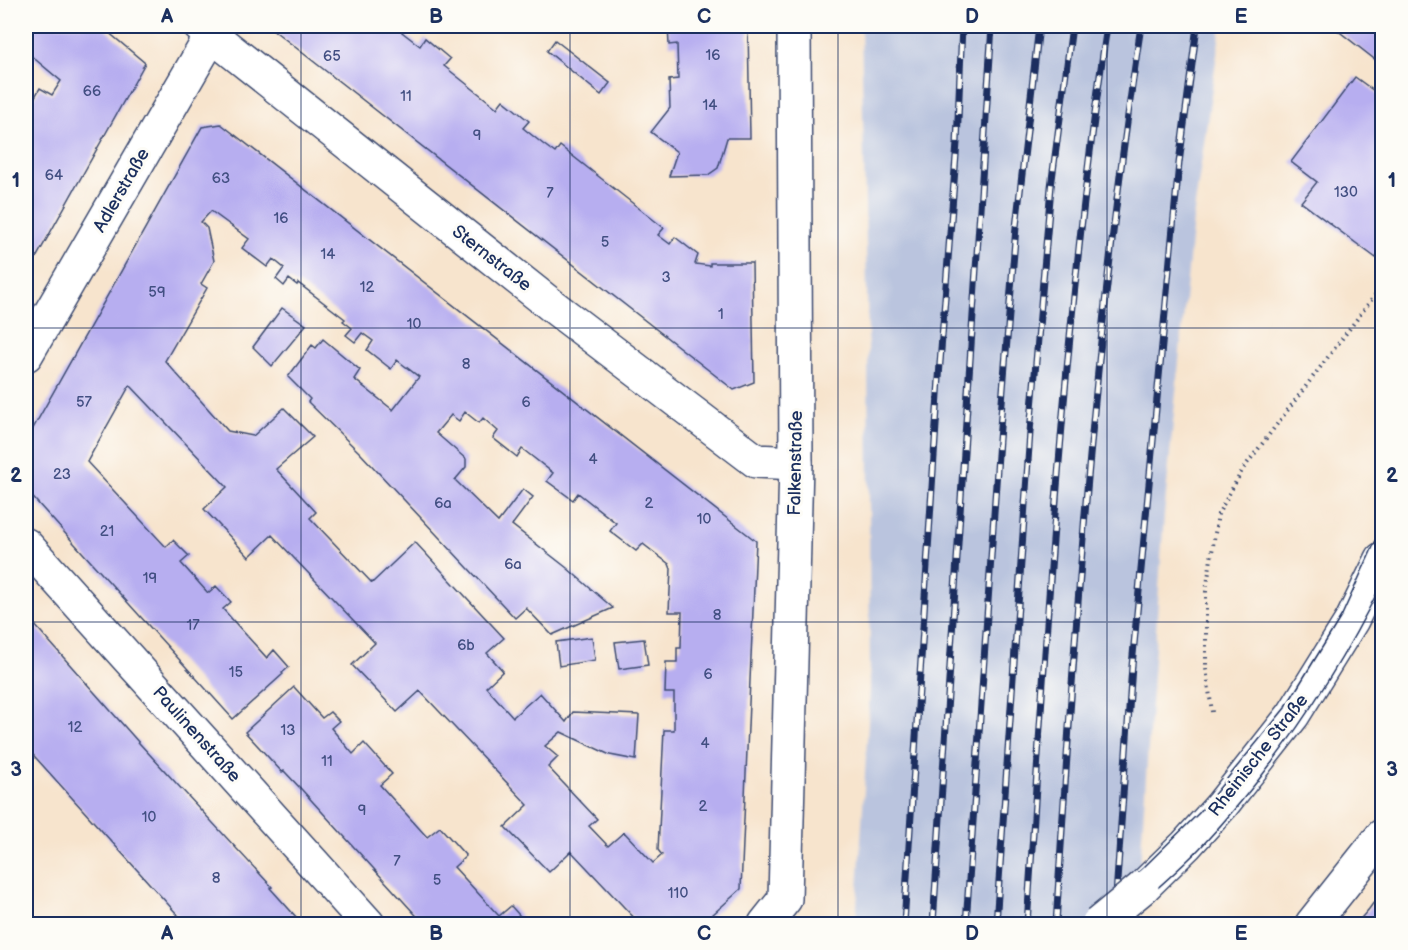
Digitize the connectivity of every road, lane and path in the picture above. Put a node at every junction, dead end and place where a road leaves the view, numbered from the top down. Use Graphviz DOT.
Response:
graph roads {
  1 [pos="794,26"];
  2 [pos="210,29"];
  3 [pos="1383,286"];
  4 [pos="26,355"];
  5 [pos="796,463"];
  6 [pos="26,545"];
  7 [pos="1383,559"];
  8 [pos="1212,712"];
  9 [pos="1383,836"];
  10 [pos="368,924"];
  11 [pos="765,924"];
  12 [pos="1098,924"];
  13 [pos="1312,924"];
  1 -- 5 [label="street, Falkenstraße"];
  2 -- 4 [label="street, Adlerstraße"];
  2 -- 5 [label="street, Sternstraße"];
  3 -- 8 [label="path"];
  5 -- 11 [label="street, Falkenstraße"];
  6 -- 10 [label="street, Paulinenstraße"];
  7 -- 12 [label="street, Rheinische Straße, bridge"];
  9 -- 13 [label="street"];
}
